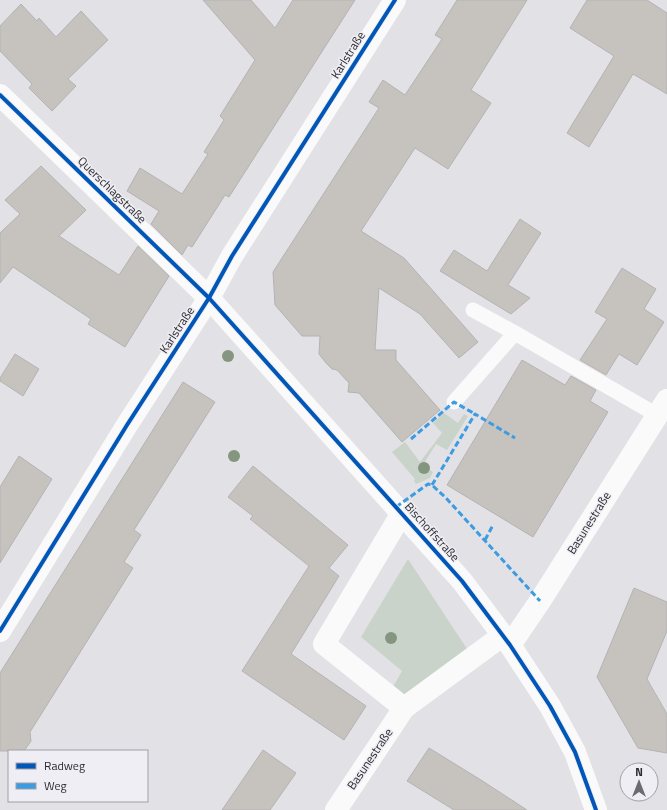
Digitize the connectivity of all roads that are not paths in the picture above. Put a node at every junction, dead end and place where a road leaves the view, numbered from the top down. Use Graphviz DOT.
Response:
graph roads {
  1 [pos="395,0"];
  2 [pos="0,95"];
  3 [pos="209,298"];
  4 [pos="472,310"];
  5 [pos="515,333"];
  6 [pos="454,402"];
  7 [pos="662,408"];
  8 [pos="402,513"];
  9 [pos="0,631"];
  10 [pos="506,640"];
  11 [pos="404,708"];
  12 [pos="336,810"];
  13 [pos="596,810"];
  1 -- 3 [label="street, Karlstraße"];
  2 -- 3 [label="street, Querschlagstraße"];
  3 -- 8 [label="street, Bischoffstraße"];
  3 -- 9 [label="street, Karlstraße"];
  4 -- 5 [label="lane"];
  5 -- 6 [label="lane"];
  5 -- 7 [label="lane"];
  7 -- 10 [label="street, Basunestraße"];
  8 -- 10 [label="street, Bischoffstraße"];
  8 -- 11 [label="street"];
  10 -- 11 [label="street, Basunestraße"];
  10 -- 13 [label="street, Bischoffstraße"];
  11 -- 12 [label="street, Basunestraße"];
}
